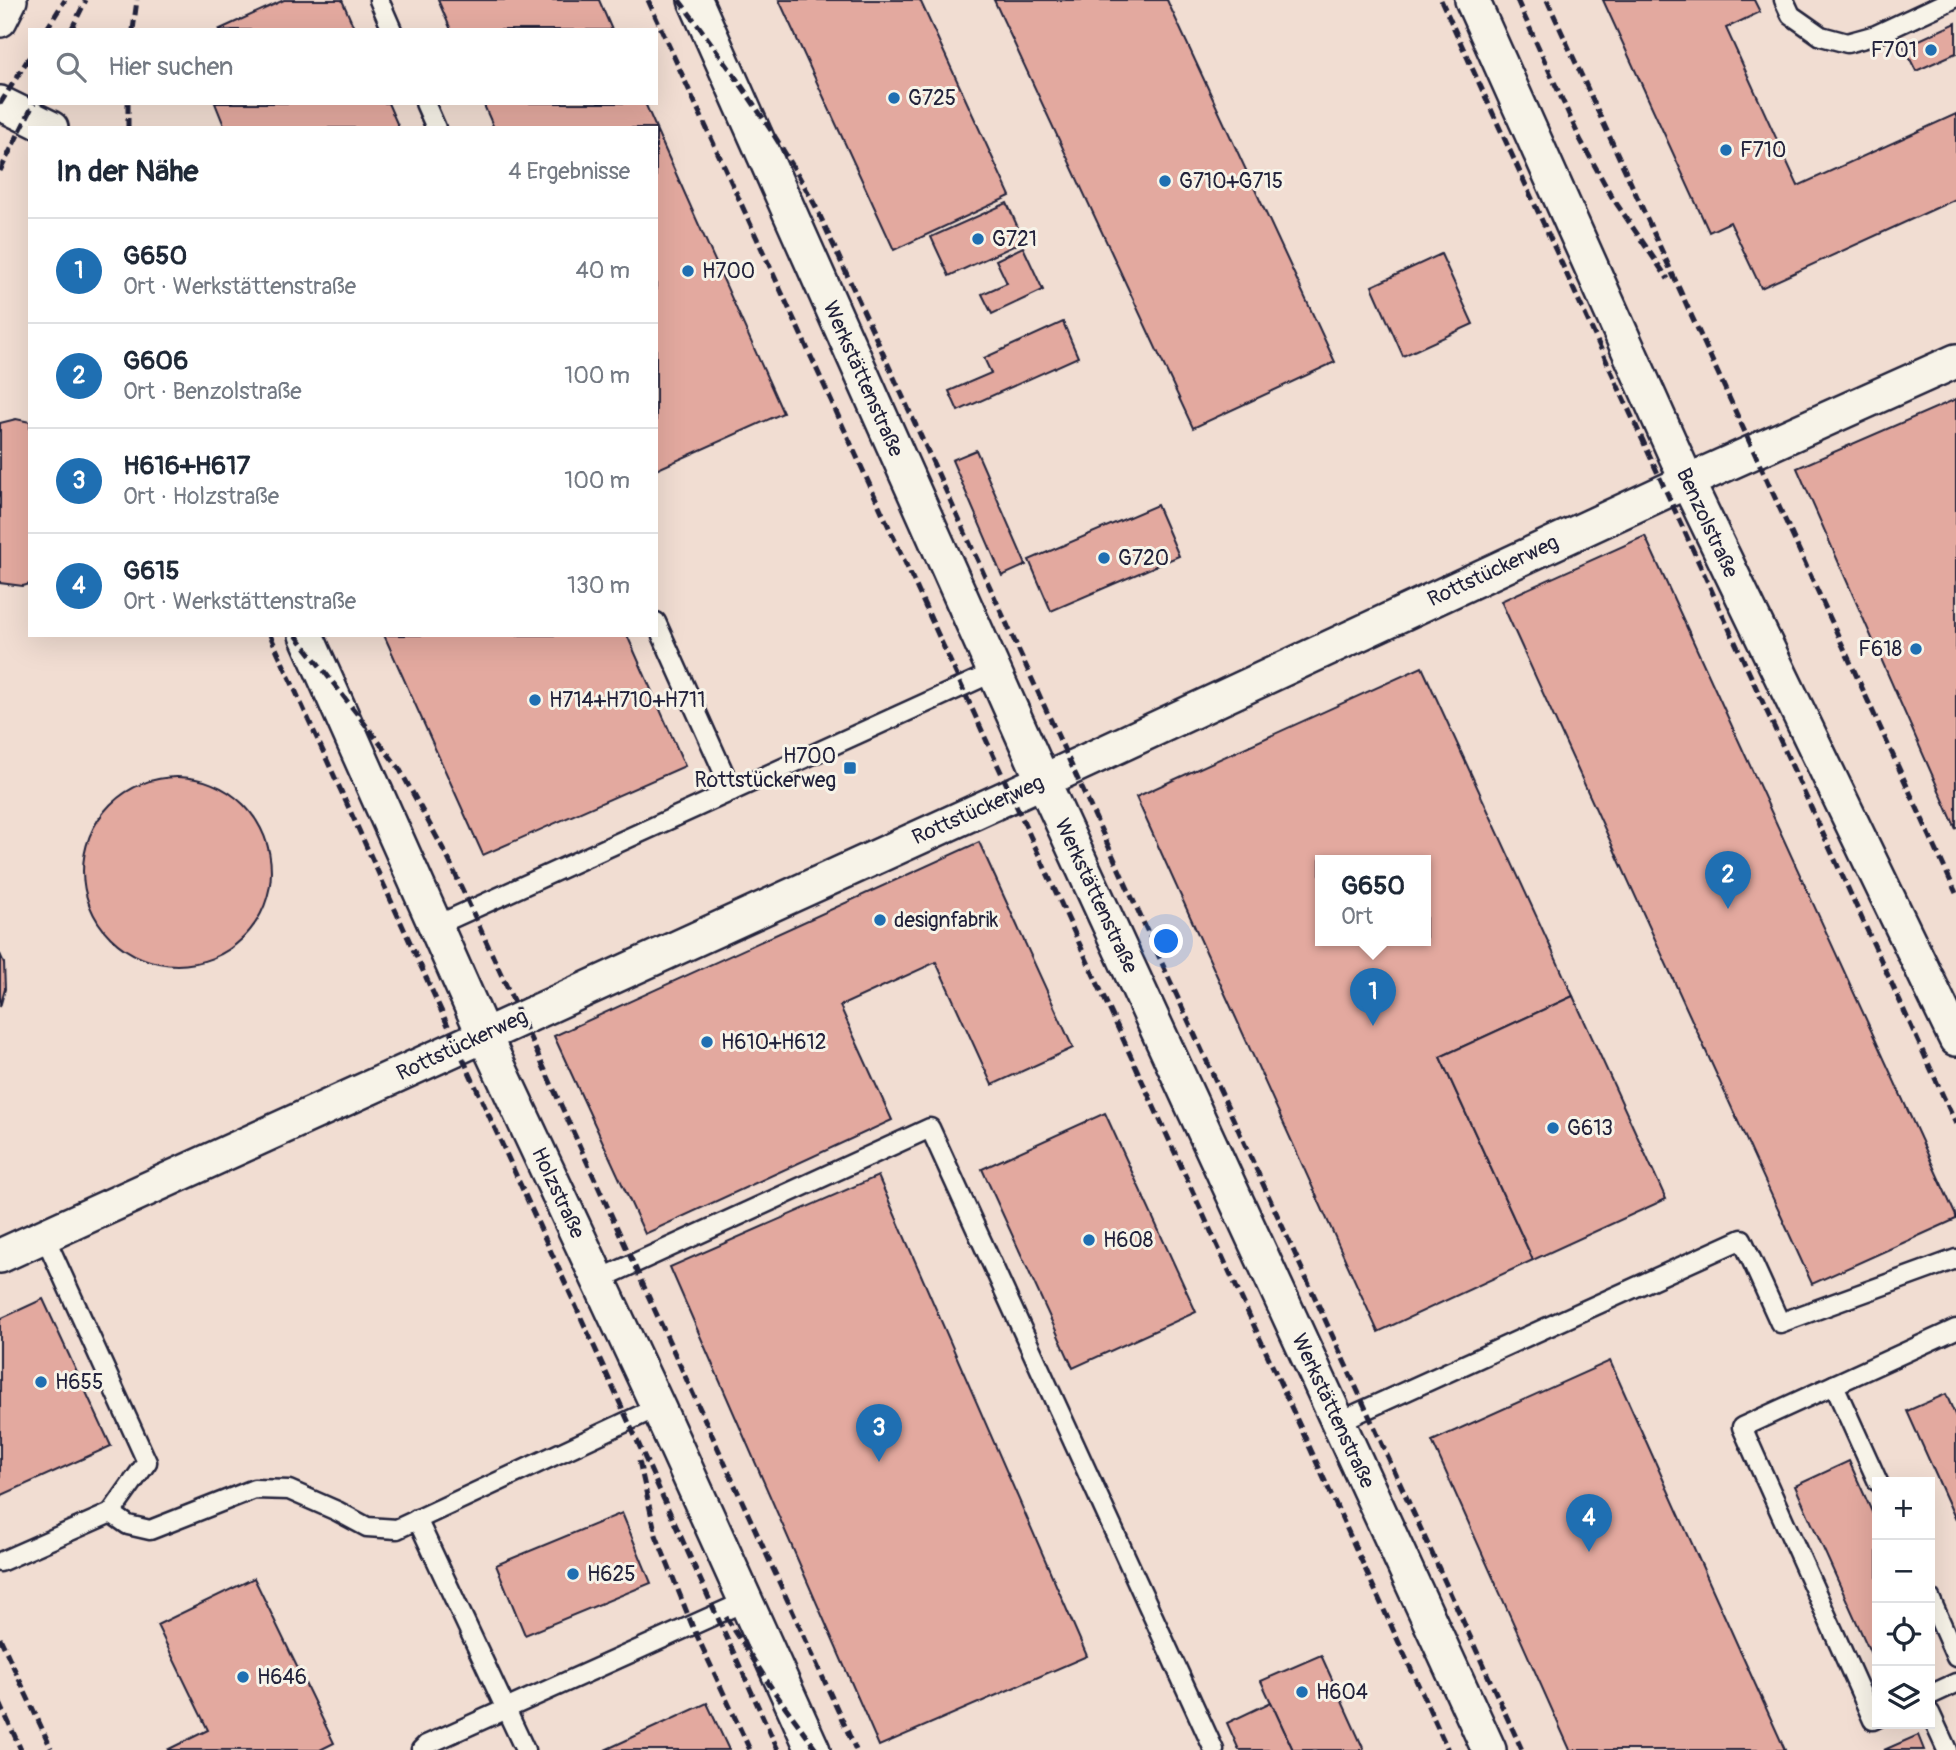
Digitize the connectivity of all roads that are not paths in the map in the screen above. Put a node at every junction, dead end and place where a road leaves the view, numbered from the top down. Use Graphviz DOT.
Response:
graph roads {
  1 [pos="10,0"];
  2 [pos="379,0"];
  3 [pos="695,0"];
  4 [pos="1472,0"];
  5 [pos="1784,0"];
  6 [pos="1951,0"];
  7 [pos="0,20"];
  8 [pos="391,28"];
  9 [pos="0,103"];
  10 [pos="426,105"];
  11 [pos="47,126"];
  12 [pos="435,126"];
  13 [pos="1956,362"];
  14 [pos="1686,481"];
  15 [pos="658,626"];
  16 [pos="307,637"];
  17 [pos="994,672"];
  18 [pos="1043,781"];
  19 [pos="732,791"];
  20 [pos="435,926"];
  21 [pos="484,1035"];
  22 [pos="1956,1039"];
  23 [pos="44,1235"];
  24 [pos="0,1256"];
  25 [pos="1956,1259"];
  26 [pos="598,1280"];
  27 [pos="1956,1329"];
  28 [pos="1834,1385"];
  29 [pos="658,1407"];
  30 [pos="1338,1422"];
  31 [pos="1876,1477"];
  32 [pos="111,1513"];
  33 [pos="417,1519"];
  34 [pos="0,1562"];
  35 [pos="746,1601"];
  36 [pos="1932,1603"];
  37 [pos="1956,1657"];
  38 [pos="1956,1683"];
  39 [pos="1935,1693"];
  40 [pos="506,1710"];
  41 [pos="1872,1718"];
  42 [pos="1935,1724"];
  43 [pos="421,1750"];
  44 [pos="525,1750"];
  45 [pos="813,1750"];
  46 [pos="1214,1750"];
  47 [pos="1489,1750"];
  48 [pos="1947,1750"];
  1 -- 7 [label="street"];
  2 -- 8 [label="lane"];
  3 -- 17 [label="street, Werkstättenstraße"];
  4 -- 14 [label="street, Benzolstraße"];
  5 -- 6 [label="lane"];
  9 -- 11 [label="street"];
  10 -- 12 [label="lane"];
  13 -- 14 [label="street, Rottstückerweg"];
  14 -- 18 [label="street, Rottstückerweg"];
  14 -- 22 [label="street, Benzolstraße"];
  15 -- 19 [label="lane"];
  16 -- 20 [label="street, Holzstraße"];
  17 -- 18 [label="street, Werkstättenstraße"];
  17 -- 19 [label="lane"];
  18 -- 21 [label="street, Rottstückerweg"];
  18 -- 30 [label="street, Werkstättenstraße"];
  19 -- 20 [label="lane"];
  20 -- 21 [label="street, Holzstraße"];
  21 -- 23 [label="street, Rottstückerweg"];
  21 -- 26 [label="street, Holzstraße"];
  23 -- 24 [label="street, Rottstückerweg"];
  23 -- 32 [label="lane"];
  25 -- 30 [label="lane"];
  26 -- 29 [label="street, Holzstraße"];
  26 -- 46 [label="lane"];
  27 -- 28 [label="lane"];
  28 -- 31 [label="lane"];
  28 -- 41 [label="lane"];
  29 -- 33 [label="lane"];
  29 -- 35 [label="street, Holzstraße"];
  30 -- 47 [label="street, Werkstättenstraße"];
  32 -- 33 [label="lane"];
  32 -- 34 [label="lane"];
  33 -- 40 [label="lane"];
  35 -- 40 [label="lane"];
  35 -- 45 [label="street, Holzstraße"];
  36 -- 37 [label="lane"];
  38 -- 39 [label="lane"];
  40 -- 43 [label="lane"];
  40 -- 44 [label="lane"];
  42 -- 48 [label="lane"];
}
